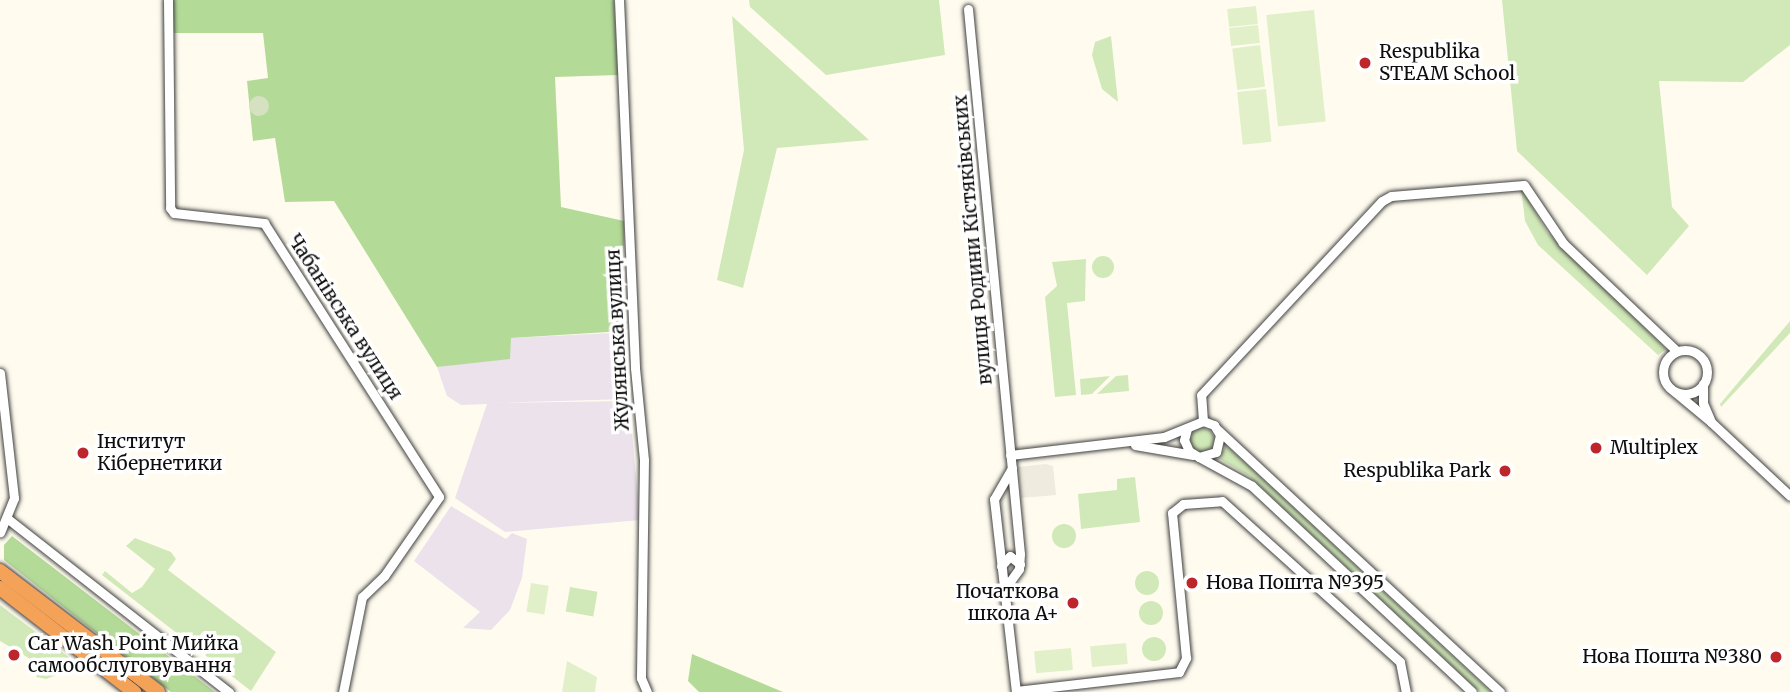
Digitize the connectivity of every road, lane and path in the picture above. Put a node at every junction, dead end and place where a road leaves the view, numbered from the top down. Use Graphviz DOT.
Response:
graph roads {
  1 [pos="167,0"];
  2 [pos="619,0"];
  3 [pos="968,9"];
  4 [pos="1676,351"];
  5 [pos="0,373"];
  6 [pos="1703,384"];
  7 [pos="1673,391"];
  8 [pos="1203,421"];
  9 [pos="1711,422"];
  10 [pos="1187,429"];
  11 [pos="1217,430"];
  12 [pos="1127,443"];
  13 [pos="1010,455"];
  14 [pos="1196,456"];
  15 [pos="1012,468"];
  16 [pos="996,492"];
  17 [pos="1013,492"];
  18 [pos="1790,496"];
  19 [pos="8,519"];
  20 [pos="0,532"];
  21 [pos="1018,533"];
  22 [pos="997,536"];
  23 [pos="1020,564"];
  24 [pos="1001,566"];
  25 [pos="0,570"];
  26 [pos="0,588"];
  27 [pos="1004,590"];
  28 [pos="1016,691"];
  29 [pos="134,692"];
  30 [pos="158,692"];
  31 [pos="229,692"];
  32 [pos="343,692"];
  33 [pos="647,692"];
  34 [pos="1406,692"];
  35 [pos="1472,692"];
  36 [pos="1500,692"];
  1 -- 32 [label="street, Чабанівська вулиця"];
  2 -- 33 [label="street, Жулянська вулиця"];
  3 -- 13 [label="street, вулиця Родини Кістяківських"];
  4 -- 6 [label="street"];
  4 -- 7 [label="street"];
  4 -- 8 [label="street"];
  5 -- 19 [label="street"];
  6 -- 7 [label="street"];
  6 -- 9 [label="street"];
  7 -- 9 [label="street"];
  8 -- 10 [label="street"];
  8 -- 11 [label="street"];
  9 -- 18 [label="street"];
  10 -- 12 [label="street"];
  10 -- 14 [label="street"];
  11 -- 14 [label="street"];
  11 -- 36 [label="street"];
  12 -- 13 [label="street"];
  12 -- 14 [label="street"];
  13 -- 15 [label="street, вулиця Родини Кістяківських"];
  14 -- 35 [label="street"];
  15 -- 16 [label="street"];
  15 -- 17 [label="street, вулиця Родини Кістяківських"];
  16 -- 17 [label="street"];
  16 -- 22 [label="street"];
  17 -- 21 [label="street, вулиця Родини Кістяківських"];
  19 -- 20 [label="street"];
  19 -- 31 [label="street"];
  21 -- 22 [label="street"];
  21 -- 23 [label="street, вулиця Родини Кістяківських"];
  22 -- 24 [label="street"];
  23 -- 24 [label="street"];
  23 -- 27 [label="street"];
  24 -- 27 [label="street"];
  25 -- 30 [label="highway"];
  26 -- 29 [label="highway"];
  27 -- 28 [label="street"];
  28 -- 34 [label="street"];
}
